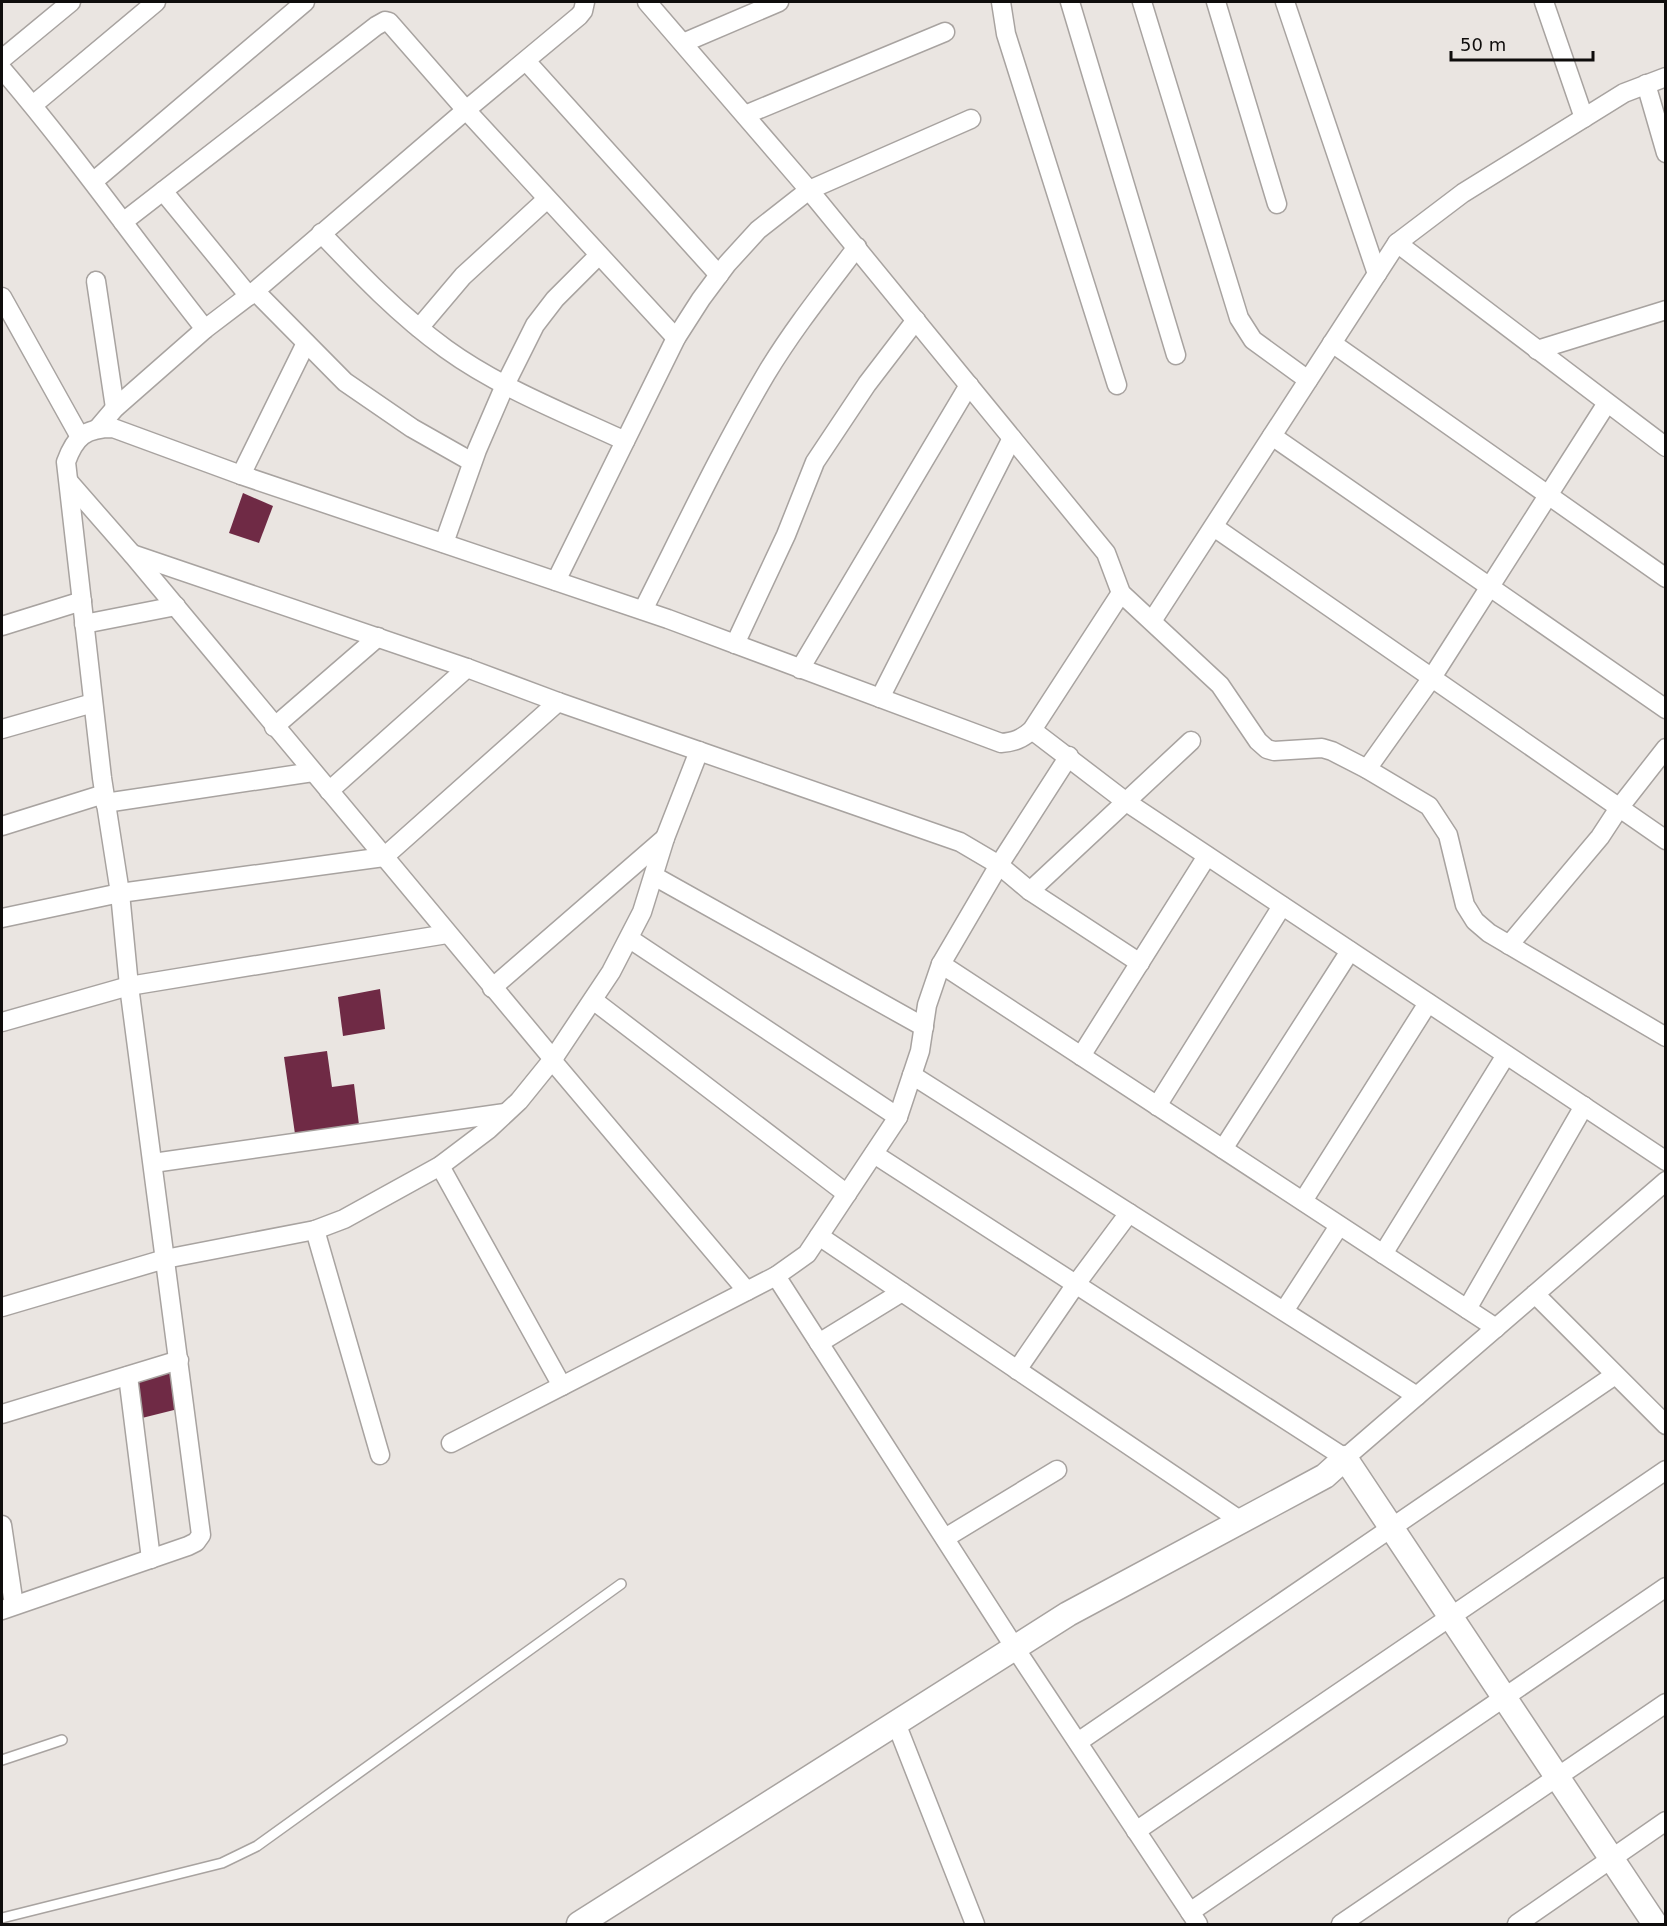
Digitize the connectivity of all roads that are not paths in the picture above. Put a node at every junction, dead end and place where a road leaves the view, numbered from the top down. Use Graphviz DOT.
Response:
graph roads {
  1 [pos="71,2"];
  2 [pos="156,2"];
  3 [pos="305,2"];
  4 [pos="585,2"];
  5 [pos="647,2"];
  6 [pos="779,2"];
  7 [pos="1001,2"];
  8 [pos="1070,2"];
  9 [pos="1142,2"];
  10 [pos="1216,2"];
  11 [pos="1285,2"];
  12 [pos="1544,2"];
  13 [pos="945,32"];
  14 [pos="683,43"];
  15 [pos="2,59"];
  16 [pos="526,61"];
  17 [pos="2,69"];
  18 [pos="1665,77"];
  19 [pos="1646,84"];
  20 [pos="33,105"];
  21 [pos="466,110"];
  22 [pos="745,115"];
  23 [pos="1584,118"];
  24 [pos="971,119"];
  25 [pos="1665,153"];
  26 [pos="94,181"];
  27 [pos="810,190"];
  28 [pos="163,191"];
  29 [pos="547,199"];
  30 [pos="1277,204"];
  31 [pos="123,222"];
  32 [pos="321,233"];
  33 [pos="1397,243"];
  34 [pos="857,247"];
  35 [pos="599,255"];
  36 [pos="1377,274"];
  37 [pos="719,275"];
  38 [pos="96,280"];
  39 [pos="252,294"];
  40 [pos="2,297"];
  41 [pos="1665,310"];
  42 [pos="916,320"];
  43 [pos="419,328"];
  44 [pos="206,329"];
  45 [pos="676,338"];
  46 [pos="306,343"];
  47 [pos="1332,343"];
  48 [pos="1537,350"];
  49 [pos="1176,355"];
  50 [pos="1308,380"];
  51 [pos="505,385"];
  52 [pos="969,385"];
  53 [pos="1118,385"];
  54 [pos="1607,403"];
  55 [pos="115,408"];
  56 [pos="98,428"];
  57 [pos="1272,436"];
  58 [pos="80,437"];
  59 [pos="1012,438"];
  60 [pos="625,441"];
  61 [pos="1665,447"];
  62 [pos="472,462"];
  63 [pos="241,475"];
  64 [pos="69,482"];
  65 [pos="1548,495"];
  66 [pos="1214,527"];
  67 [pos="444,543"];
  68 [pos="132,554"];
  69 [pos="1665,578"];
  70 [pos="556,581"];
  71 [pos="1490,587"];
  72 [pos="1121,593"];
  73 [pos="82,601"];
  74 [pos="176,606"];
  75 [pos="643,610"];
  76 [pos="1152,621"];
  77 [pos="84,624"];
  78 [pos="2,626"];
  79 [pos="378,637"];
  80 [pos="735,644"];
  81 [pos="467,668"];
  82 [pos="800,669"];
  83 [pos="1431,679"];
  84 [pos="880,698"];
  85 [pos="558,702"];
  86 [pos="93,703"];
  87 [pos="1665,709"];
  88 [pos="274,726"];
  89 [pos="2,729"];
  90 [pos="1032,730"];
  91 [pos="1191,741"];
  92 [pos="1665,748"];
  93 [pos="699,751"];
  94 [pos="1069,756"];
  95 [pos="1367,769"];
  96 [pos="313,772"];
  97 [pos="329,791"];
  98 [pos="105,799"];
  99 [pos="1125,801"];
  100 [pos="1620,808"];
  101 [pos="2,826"];
  102 [pos="665,838"];
  103 [pos="1665,840"];
  104 [pos="1207,856"];
  105 [pos="384,857"];
  106 [pos="999,865"];
  107 [pos="654,876"];
  108 [pos="1030,891"];
  109 [pos="120,893"];
  110 [pos="1282,906"];
  111 [pos="2,918"];
  112 [pos="447,934"];
  113 [pos="630,939"];
  114 [pos="1509,945"];
  115 [pos="1350,951"];
  116 [pos="1140,963"];
  117 [pos="941,964"];
  118 [pos="129,986"];
  119 [pos="492,988"];
  120 [pos="593,1000"];
  121 [pos="1428,1003"];
  122 [pos="2,1022"];
  123 [pos="924,1027"];
  124 [pos="1665,1037"];
  125 [pos="1506,1055"];
  126 [pos="1081,1056"];
  127 [pos="553,1059"];
  128 [pos="912,1075"];
  129 [pos="1157,1106"];
  130 [pos="1584,1106"];
  131 [pos="505,1113"];
  132 [pos="898,1117"];
  133 [pos="1223,1149"];
  134 [pos="874,1154"];
  135 [pos="1665,1161"];
  136 [pos="153,1163"];
  137 [pos="440,1166"];
  138 [pos="1665,1181"];
  139 [pos="847,1194"];
  140 [pos="1303,1201"];
  141 [pos="1129,1213"];
  142 [pos="1339,1226"];
  143 [pos="315,1230"];
  144 [pos="819,1236"];
  145 [pos="1383,1254"];
  146 [pos="165,1259"];
  147 [pos="776,1276"];
  148 [pos="1076,1284"];
  149 [pos="747,1291"];
  150 [pos="902,1292"];
  151 [pos="1535,1294"];
  152 [pos="2,1307"];
  153 [pos="1467,1309"];
  154 [pos="1284,1311"];
  155 [pos="1496,1328"];
  156 [pos="819,1343"];
  157 [pos="179,1360"];
  158 [pos="1017,1370"];
  159 [pos="1616,1375"];
  160 [pos="128,1376"];
  161 [pos="562,1386"];
  162 [pos="1417,1396"];
  163 [pos="2,1414"];
  164 [pos="1665,1425"];
  165 [pos="451,1443"];
  166 [pos="380,1455"];
  167 [pos="1345,1458"];
  168 [pos="1057,1470"];
  169 [pos="1665,1470"];
  170 [pos="1241,1521"];
  171 [pos="2,1525"];
  172 [pos="1392,1528"];
  173 [pos="945,1538"];
  174 [pos="151,1559"];
  175 [pos="621,1584"];
  176 [pos="1665,1587"];
  177 [pos="8,1608"];
  178 [pos="1451,1617"];
  179 [pos="1015,1648"];
  180 [pos="1504,1697"];
  181 [pos="1665,1703"];
  182 [pos="896,1723"];
  183 [pos="62,1740"];
  184 [pos="1078,1743"];
  185 [pos="2,1760"];
  186 [pos="1557,1777"];
  187 [pos="1665,1821"];
  188 [pos="1136,1832"];
  189 [pos="1611,1859"];
  190 [pos="2,1918"];
  191 [pos="1194,1918"];
  192 [pos="579,1924"];
  193 [pos="975,1924"];
  194 [pos="1341,1924"];
  195 [pos="1517,1924"];
  196 [pos="1655,1924"];
  1 -- 15 [label="street"];
  2 -- 20 [label="street"];
  3 -- 26 [label="street"];
  4 -- 16 [label="street"];
  5 -- 14 [label="street"];
  6 -- 14 [label="street"];
  7 -- 53 [label="street"];
  8 -- 49 [label="street"];
  9 -- 50 [label="street"];
  10 -- 30 [label="street"];
  11 -- 36 [label="street"];
  12 -- 23 [label="street"];
  13 -- 22 [label="street"];
  14 -- 22 [label="street"];
  16 -- 21 [label="street"];
  16 -- 37 [label="street"];
  17 -- 20 [label="street"];
  18 -- 19 [label="street"];
  19 -- 23 [label="street"];
  19 -- 25 [label="street"];
  20 -- 26 [label="street"];
  21 -- 28 [label="street"];
  21 -- 29 [label="street"];
  21 -- 32 [label="street"];
  22 -- 27 [label="street"];
  23 -- 33 [label="street"];
  24 -- 27 [label="street"];
  26 -- 31 [label="street"];
  27 -- 34 [label="street"];
  27 -- 37 [label="street"];
  28 -- 31 [label="street"];
  28 -- 39 [label="street"];
  29 -- 35 [label="street"];
  29 -- 43 [label="street"];
  31 -- 44 [label="street"];
  32 -- 39 [label="street"];
  32 -- 43 [label="street"];
  33 -- 36 [label="street"];
  33 -- 48 [label="street"];
  34 -- 42 [label="street"];
  34 -- 75 [label="street"];
  35 -- 45 [label="street"];
  35 -- 51 [label="street"];
  36 -- 47 [label="street"];
  37 -- 45 [label="street"];
  38 -- 55 [label="street"];
  39 -- 44 [label="street"];
  39 -- 46 [label="street"];
  40 -- 58 [label="street"];
  41 -- 48 [label="street"];
  42 -- 52 [label="street"];
  42 -- 80 [label="street"];
  43 -- 51 [label="street"];
  44 -- 55 [label="street"];
  45 -- 60 [label="street"];
  46 -- 62 [label="street"];
  46 -- 63 [label="street"];
  47 -- 50 [label="street"];
  47 -- 65 [label="street"];
  48 -- 54 [label="street"];
  50 -- 57 [label="street"];
  51 -- 60 [label="street"];
  51 -- 62 [label="street"];
  52 -- 59 [label="street"];
  52 -- 82 [label="street"];
  54 -- 61 [label="street"];
  54 -- 65 [label="street"];
  55 -- 56 [label="street"];
  56 -- 58 [label="street"];
  56 -- 63 [label="street"];
  57 -- 66 [label="street"];
  57 -- 71 [label="street"];
  58 -- 64 [label="street"];
  59 -- 72 [label="street"];
  59 -- 84 [label="street"];
  60 -- 70 [label="street"];
  62 -- 67 [label="street"];
  63 -- 67 [label="street"];
  64 -- 68 [label="street"];
  64 -- 73 [label="street"];
  65 -- 69 [label="street"];
  65 -- 71 [label="street"];
  66 -- 76 [label="street"];
  66 -- 83 [label="street"];
  67 -- 70 [label="street"];
  68 -- 74 [label="street"];
  68 -- 79 [label="street"];
  70 -- 75 [label="street"];
  71 -- 83 [label="street"];
  71 -- 87 [label="street"];
  72 -- 76 [label="street"];
  72 -- 90 [label="street"];
  73 -- 77 [label="street"];
  73 -- 78 [label="street"];
  74 -- 77 [label="street"];
  74 -- 88 [label="street"];
  75 -- 80 [label="street"];
  76 -- 95 [label="street"];
  77 -- 86 [label="street"];
  79 -- 81 [label="street"];
  79 -- 88 [label="street"];
  80 -- 82 [label="street"];
  81 -- 85 [label="street"];
  81 -- 97 [label="street"];
  82 -- 84 [label="street"];
  83 -- 95 [label="street"];
  83 -- 100 [label="street"];
  84 -- 90 [label="street"];
  85 -- 93 [label="street"];
  85 -- 105 [label="street"];
  86 -- 89 [label="street"];
  86 -- 98 [label="street"];
  88 -- 96 [label="street"];
  90 -- 94 [label="street"];
  91 -- 99 [label="street"];
  92 -- 100 [label="street"];
  93 -- 102 [label="street"];
  93 -- 106 [label="street"];
  94 -- 99 [label="street"];
  94 -- 106 [label="street"];
  95 -- 114 [label="street"];
  96 -- 97 [label="street"];
  96 -- 98 [label="street"];
  97 -- 105 [label="street"];
  98 -- 101 [label="street"];
  98 -- 109 [label="street"];
  99 -- 104 [label="street"];
  99 -- 108 [label="street"];
  100 -- 103 [label="street"];
  100 -- 114 [label="street"];
  102 -- 107 [label="street"];
  102 -- 119 [label="street"];
  104 -- 110 [label="street"];
  104 -- 116 [label="street"];
  105 -- 109 [label="street"];
  105 -- 112 [label="street"];
  106 -- 108 [label="street"];
  106 -- 117 [label="street"];
  107 -- 113 [label="street"];
  107 -- 123 [label="street"];
  108 -- 116 [label="street"];
  109 -- 111 [label="street"];
  109 -- 118 [label="street"];
  110 -- 115 [label="street"];
  110 -- 129 [label="street"];
  112 -- 118 [label="street"];
  112 -- 119 [label="street"];
  113 -- 120 [label="street"];
  113 -- 132 [label="street"];
  114 -- 124 [label="street"];
  115 -- 121 [label="street"];
  115 -- 133 [label="street"];
  116 -- 126 [label="street"];
  117 -- 123 [label="street"];
  117 -- 126 [label="street"];
  118 -- 122 [label="street"];
  118 -- 136 [label="street"];
  119 -- 127 [label="street"];
  120 -- 127 [label="street"];
  120 -- 139 [label="street"];
  121 -- 125 [label="street"];
  121 -- 140 [label="street"];
  123 -- 128 [label="street"];
  125 -- 130 [label="street"];
  125 -- 145 [label="street"];
  126 -- 129 [label="street"];
  127 -- 131 [label="street"];
  127 -- 149 [label="street"];
  128 -- 132 [label="street"];
  128 -- 141 [label="street"];
  129 -- 133 [label="street"];
  130 -- 135 [label="street"];
  130 -- 153 [label="street"];
  131 -- 136 [label="street"];
  131 -- 137 [label="street"];
  132 -- 134 [label="street"];
  133 -- 140 [label="street"];
  134 -- 139 [label="street"];
  134 -- 148 [label="street"];
  136 -- 146 [label="street"];
  137 -- 143 [label="street"];
  137 -- 161 [label="street"];
  138 -- 151 [label="street"];
  139 -- 144 [label="street"];
  140 -- 142 [label="street"];
  141 -- 148 [label="street"];
  141 -- 154 [label="street"];
  142 -- 145 [label="street"];
  142 -- 154 [label="street"];
  143 -- 146 [label="street"];
  143 -- 166 [label="street"];
  144 -- 147 [label="street"];
  144 -- 150 [label="street"];
  145 -- 153 [label="street"];
  146 -- 152 [label="street"];
  146 -- 157 [label="street"];
  147 -- 149 [label="street"];
  147 -- 156 [label="street"];
  148 -- 158 [label="street"];
  148 -- 167 [label="street"];
  149 -- 161 [label="street"];
  150 -- 156 [label="street"];
  150 -- 158 [label="street"];
  151 -- 155 [label="street"];
  151 -- 159 [label="street"];
  153 -- 155 [label="street"];
  154 -- 162 [label="street"];
  155 -- 162 [label="street"];
  156 -- 173 [label="street"];
  157 -- 160 [label="street"];
  157 -- 174 [label="street"];
  158 -- 170 [label="street"];
  159 -- 164 [label="street"];
  159 -- 172 [label="street"];
  160 -- 163 [label="street"];
  160 -- 174 [label="street"];
  161 -- 165 [label="street"];
  162 -- 167 [label="street"];
  167 -- 170 [label="street"];
  167 -- 172 [label="street"];
  168 -- 173 [label="street"];
  169 -- 178 [label="street"];
  170 -- 179 [label="street"];
  171 -- 177 [label="street"];
  172 -- 178 [label="street"];
  172 -- 184 [label="street"];
  173 -- 179 [label="street"];
  174 -- 177 [label="street"];
  175 -- 190 [label="lane"];
  176 -- 180 [label="street"];
  178 -- 180 [label="street"];
  178 -- 188 [label="street"];
  179 -- 182 [label="street"];
  179 -- 184 [label="street"];
  180 -- 186 [label="street"];
  180 -- 191 [label="street"];
  181 -- 186 [label="street"];
  182 -- 192 [label="street"];
  182 -- 193 [label="street"];
  183 -- 185 [label="lane"];
  184 -- 188 [label="street"];
  186 -- 189 [label="street"];
  186 -- 194 [label="street"];
  187 -- 189 [label="street"];
  188 -- 191 [label="street"];
  189 -- 195 [label="street"];
  189 -- 196 [label="street"];
}
